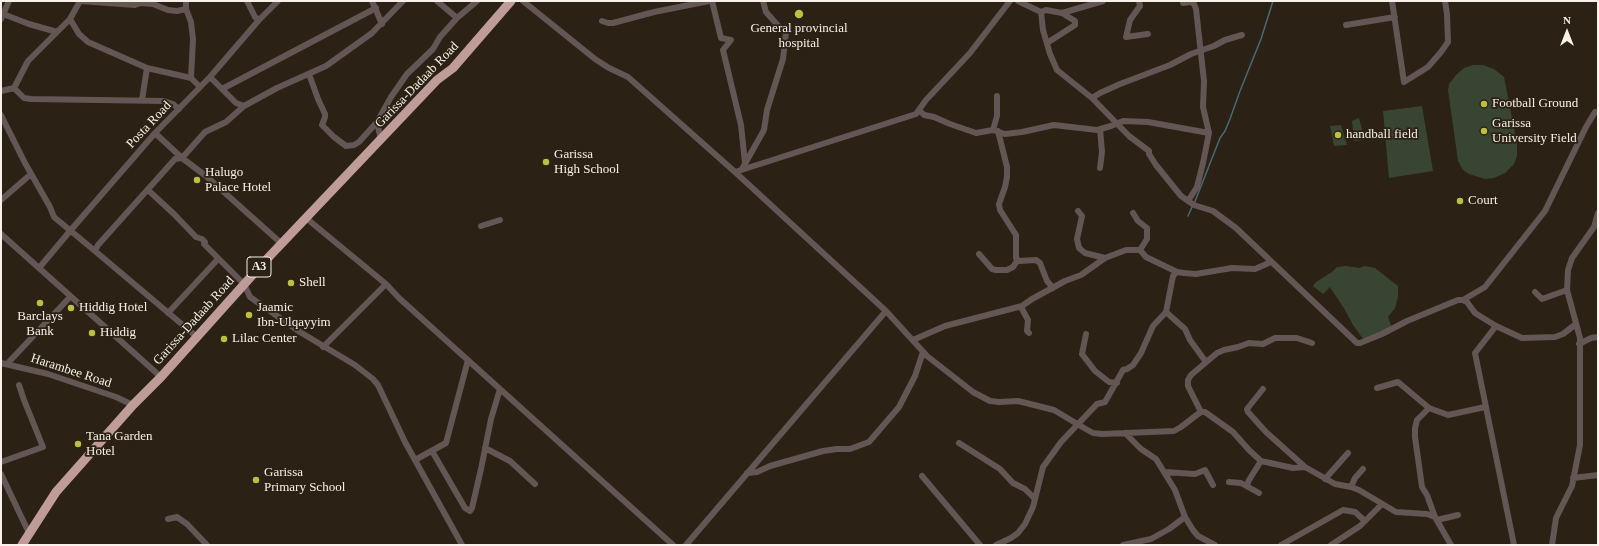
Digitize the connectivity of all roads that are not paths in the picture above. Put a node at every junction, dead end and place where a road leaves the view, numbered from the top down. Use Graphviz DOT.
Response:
graph roads {
  1 [pos="9,1"];
  2 [pos="80,1"];
  3 [pos="186,1"];
  4 [pos="247,1"];
  5 [pos="278,1"];
  6 [pos="372,1"];
  7 [pos="404,1"];
  8 [pos="436,1"];
  9 [pos="477,1"];
  10 [pos="511,1"];
  11 [pos="524,1"];
  12 [pos="710,1"];
  13 [pos="763,1"];
  14 [pos="1010,1"];
  15 [pos="1018,1"];
  16 [pos="1103,1"];
  17 [pos="1139,1"];
  18 [pos="1392,1"];
  19 [pos="1445,1"];
  20 [pos="1183,3"];
  21 [pos="678,4"];
  22 [pos="376,8"];
  23 [pos="186,9"];
  24 [pos="1041,12"];
  25 [pos="1062,14"];
  26 [pos="2,16"];
  27 [pos="1395,17"];
  28 [pos="70,18"];
  29 [pos="457,18"];
  30 [pos="259,20"];
  31 [pos="602,21"];
  32 [pos="382,24"];
  33 [pos="1346,25"];
  34 [pos="57,32"];
  35 [pos="1148,34"];
  36 [pos="1242,35"];
  37 [pos="1047,43"];
  38 [pos="1202,51"];
  39 [pos="147,68"];
  40 [pos="310,74"];
  41 [pos="210,77"];
  42 [pos="191,78"];
  43 [pos="200,87"];
  44 [pos="14,88"];
  45 [pos="222,89"];
  46 [pos="1,91"];
  47 [pos="997,96"];
  48 [pos="1092,98"];
  49 [pos="142,100"];
  50 [pos="244,106"];
  51 [pos="179,109"];
  52 [pos="919,110"];
  53 [pos="1598,112"];
  54 [pos="1,115"];
  55 [pos="377,122"];
  56 [pos="1116,123"];
  57 [pos="1100,129"];
  58 [pos="995,130"];
  59 [pos="155,133"];
  60 [pos="1209,133"];
  61 [pos="381,140"];
  62 [pos="182,158"];
  63 [pos="744,166"];
  64 [pos="1100,168"];
  65 [pos="735,172"];
  66 [pos="31,174"];
  67 [pos="148,190"];
  68 [pos="1,200"];
  69 [pos="1188,201"];
  70 [pos="1078,211"];
  71 [pos="1133,213"];
  72 [pos="1598,213"];
  73 [pos="306,218"];
  74 [pos="500,220"];
  75 [pos="481,226"];
  76 [pos="1596,227"];
  77 [pos="70,231"];
  78 [pos="1,234"];
  79 [pos="282,244"];
  80 [pos="1140,250"];
  81 [pos="95,251"];
  82 [pos="979,254"];
  83 [pos="1105,258"];
  84 [pos="218,259"];
  85 [pos="1017,260"];
  86 [pos="1272,262"];
  87 [pos="39,268"];
  88 [pos="1177,272"];
  89 [pos="244,284"];
  90 [pos="386,284"];
  91 [pos="1052,288"];
  92 [pos="1568,290"];
  93 [pos="1536,292"];
  94 [pos="70,297"];
  95 [pos="1463,300"];
  96 [pos="1021,307"];
  97 [pos="886,311"];
  98 [pos="1166,312"];
  99 [pos="168,313"];
  100 [pos="1576,324"];
  101 [pos="1496,326"];
  102 [pos="1029,334"];
  103 [pos="1086,334"];
  104 [pos="197,337"];
  105 [pos="1598,337"];
  106 [pos="913,340"];
  107 [pos="1312,343"];
  108 [pos="1580,344"];
  109 [pos="323,347"];
  110 [pos="923,352"];
  111 [pos="468,360"];
  112 [pos="1206,362"];
  113 [pos="4,363"];
  114 [pos="161,377"];
  115 [pos="1116,383"];
  116 [pos="19,385"];
  117 [pos="1377,388"];
  118 [pos="500,389"];
  119 [pos="1263,389"];
  120 [pos="133,405"];
  121 [pos="1485,407"];
  122 [pos="1429,408"];
  123 [pos="1201,412"];
  124 [pos="1078,424"];
  125 [pos="1125,433"];
  126 [pos="959,443"];
  127 [pos="485,448"];
  128 [pos="432,451"];
  129 [pos="1348,453"];
  130 [pos="414,460"];
  131 [pos="1261,461"];
  132 [pos="1,462"];
  133 [pos="1305,467"];
  134 [pos="1363,468"];
  135 [pos="747,472"];
  136 [pos="1165,472"];
  137 [pos="1,474"];
  138 [pos="1598,475"];
  139 [pos="922,476"];
  140 [pos="1573,478"];
  141 [pos="1325,479"];
  142 [pos="1229,482"];
  143 [pos="534,484"];
  144 [pos="1213,485"];
  145 [pos="1247,486"];
  146 [pos="1351,487"];
  147 [pos="1259,493"];
  148 [pos="1035,499"];
  149 [pos="1381,504"];
  150 [pos="1458,515"];
  151 [pos="1185,517"];
  152 [pos="1436,518"];
  153 [pos="168,519"];
  154 [pos="1365,521"];
  155 [pos="29,533"];
  156 [pos="22,545"];
  157 [pos="207,545"];
  158 [pos="462,545"];
  159 [pos="673,545"];
  160 [pos="686,545"];
  161 [pos="980,545"];
  162 [pos="996,545"];
  163 [pos="1123,545"];
  164 [pos="1215,545"];
  165 [pos="1281,545"];
  166 [pos="1331,545"];
  167 [pos="1451,545"];
  168 [pos="1514,545"];
  169 [pos="1552,545"];
  1 -- 26 [label="street"];
  2 -- 23 [label="street"];
  2 -- 28 [label="street"];
  3 -- 23 [label="street"];
  4 -- 30 [label="street"];
  5 -- 30 [label="street, Posta Road"];
  6 -- 22 [label="street"];
  7 -- 32 [label="street"];
  8 -- 29 [label="street"];
  9 -- 29 [label="street"];
  10 -- 61 [label="highway, Garissa-Dadaab Road / A3"];
  11 -- 65 [label="street"];
  12 -- 21 [label="street"];
  12 -- 63 [label="street"];
  13 -- 63 [label="street"];
  14 -- 52 [label="street"];
  15 -- 24 [label="street"];
  16 -- 25 [label="street"];
  17 -- 35 [label="street"];
  18 -- 27 [label="street"];
  19 -- 27 [label="street"];
  20 -- 38 [label="street"];
  21 -- 31 [label="street"];
  22 -- 32 [label="street"];
  22 -- 45 [label="street"];
  23 -- 42 [label="street"];
  24 -- 25 [label="street"];
  24 -- 37 [label="street"];
  25 -- 37 [label="street"];
  26 -- 34 [label="street"];
  27 -- 33 [label="street"];
  28 -- 34 [label="street"];
  28 -- 39 [label="street"];
  29 -- 55 [label="street"];
  30 -- 41 [label="street, Posta Road"];
  32 -- 40 [label="street"];
  34 -- 44 [label="street"];
  36 -- 38 [label="street"];
  37 -- 48 [label="street"];
  38 -- 48 [label="street"];
  38 -- 60 [label="street"];
  39 -- 42 [label="street"];
  39 -- 49 [label="street"];
  40 -- 50 [label="street"];
  40 -- 55 [label="street"];
  41 -- 43 [label="street, Posta Road"];
  41 -- 45 [label="street"];
  42 -- 43 [label="street"];
  43 -- 51 [label="street, Posta Road"];
  44 -- 46 [label="street"];
  44 -- 49 [label="street"];
  45 -- 50 [label="street"];
  47 -- 58 [label="street"];
  48 -- 56 [label="street"];
  49 -- 51 [label="street"];
  50 -- 62 [label="street"];
  51 -- 59 [label="street, Posta Road"];
  52 -- 58 [label="street"];
  52 -- 63 [label="street"];
  53 -- 95 [label="street"];
  54 -- 66 [label="street"];
  55 -- 61 [label="street"];
  56 -- 57 [label="street"];
  56 -- 60 [label="street"];
  56 -- 69 [label="street"];
  57 -- 58 [label="street"];
  57 -- 64 [label="street"];
  58 -- 85 [label="street"];
  59 -- 62 [label="street"];
  59 -- 77 [label="street, Posta Road"];
  60 -- 69 [label="street"];
  61 -- 73 [label="highway, Garissa-Dadaab Road / A3"];
  62 -- 67 [label="street"];
  62 -- 79 [label="street"];
  63 -- 65 [label="street"];
  65 -- 97 [label="street"];
  66 -- 68 [label="street"];
  66 -- 77 [label="street"];
  67 -- 81 [label="street"];
  67 -- 84 [label="street"];
  69 -- 86 [label="street"];
  70 -- 83 [label="street"];
  71 -- 80 [label="street"];
  72 -- 76 [label="street"];
  73 -- 79 [label="highway, Garissa-Dadaab Road / A3"];
  73 -- 90 [label="street"];
  74 -- 75 [label="street"];
  76 -- 92 [label="street"];
  77 -- 81 [label="street"];
  77 -- 87 [label="street, Posta Road"];
  78 -- 87 [label="street"];
  79 -- 89 [label="highway, Garissa-Dadaab Road / A3"];
  80 -- 83 [label="street"];
  80 -- 88 [label="street"];
  81 -- 99 [label="street"];
  82 -- 85 [label="street"];
  83 -- 91 [label="street"];
  84 -- 89 [label="street"];
  84 -- 99 [label="street"];
  85 -- 91 [label="street"];
  86 -- 88 [label="street"];
  86 -- 95 [label="street"];
  87 -- 94 [label="street"];
  88 -- 98 [label="street"];
  89 -- 104 [label="highway, Garissa-Dadaab Road / A3"];
  89 -- 109 [label="street"];
  90 -- 109 [label="street"];
  90 -- 111 [label="street"];
  91 -- 96 [label="street"];
  92 -- 93 [label="street"];
  92 -- 100 [label="street"];
  94 -- 113 [label="street"];
  94 -- 114 [label="street"];
  95 -- 101 [label="street"];
  96 -- 102 [label="street"];
  96 -- 106 [label="street"];
  97 -- 106 [label="street"];
  97 -- 135 [label="street"];
  98 -- 112 [label="street"];
  98 -- 115 [label="street"];
  99 -- 104 [label="street"];
  100 -- 101 [label="street"];
  100 -- 108 [label="street"];
  101 -- 121 [label="street"];
  103 -- 115 [label="street"];
  104 -- 114 [label="highway, Garissa-Dadaab Road / A3"];
  105 -- 108 [label="street"];
  106 -- 110 [label="street"];
  107 -- 112 [label="street"];
  108 -- 140 [label="street"];
  109 -- 130 [label="street"];
  110 -- 124 [label="street"];
  110 -- 135 [label="street"];
  111 -- 118 [label="street"];
  111 -- 128 [label="street"];
  112 -- 123 [label="street"];
  113 -- 120 [label="street, Harambee Road"];
  114 -- 120 [label="highway, Garissa-Dadaab Road / A3"];
  115 -- 124 [label="street"];
  116 -- 132 [label="street"];
  117 -- 122 [label="street"];
  118 -- 127 [label="street"];
  118 -- 159 [label="street"];
  119 -- 133 [label="street"];
  120 -- 155 [label="highway, Garissa-Dadaab Road / A3"];
  121 -- 122 [label="street"];
  121 -- 168 [label="street"];
  122 -- 152 [label="street"];
  123 -- 125 [label="street"];
  123 -- 131 [label="street"];
  124 -- 125 [label="street"];
  124 -- 148 [label="street"];
  125 -- 136 [label="street"];
  126 -- 148 [label="street"];
  127 -- 128 [label="street"];
  127 -- 143 [label="street"];
  128 -- 130 [label="street"];
  129 -- 141 [label="street"];
  130 -- 158 [label="street"];
  131 -- 133 [label="street"];
  131 -- 145 [label="street"];
  133 -- 141 [label="street"];
  134 -- 146 [label="street"];
  135 -- 160 [label="street"];
  136 -- 144 [label="street"];
  136 -- 151 [label="street"];
  137 -- 155 [label="street"];
  138 -- 140 [label="street"];
  139 -- 161 [label="street"];
  140 -- 169 [label="street"];
  141 -- 146 [label="street"];
  142 -- 145 [label="street"];
  145 -- 147 [label="street"];
  146 -- 149 [label="street"];
  148 -- 162 [label="street"];
  149 -- 152 [label="street"];
  149 -- 154 [label="street"];
  150 -- 152 [label="street"];
  151 -- 163 [label="street"];
  151 -- 164 [label="street"];
  152 -- 167 [label="street"];
  153 -- 157 [label="street"];
  154 -- 165 [label="street"];
  154 -- 166 [label="street"];
  155 -- 156 [label="highway, Garissa-Dadaab Road / A3"];
}
